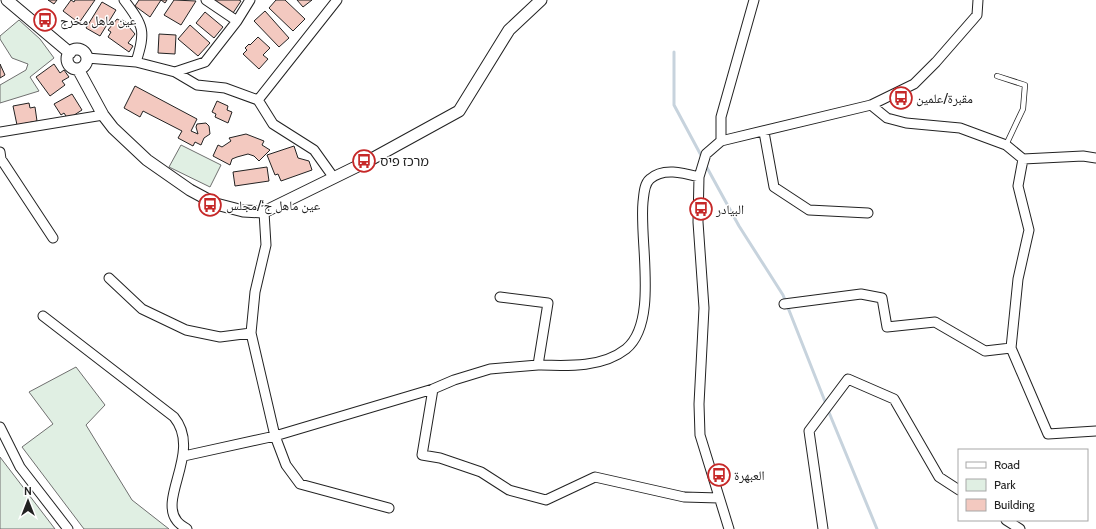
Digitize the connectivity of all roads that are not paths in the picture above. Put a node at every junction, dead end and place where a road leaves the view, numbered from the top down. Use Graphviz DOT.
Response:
graph roads {
  1 [pos="7,0"];
  2 [pos="124,0"];
  3 [pos="206,0"];
  4 [pos="250,0"];
  5 [pos="337,0"];
  6 [pos="541,0"];
  7 [pos="754,0"];
  8 [pos="978,0"];
  9 [pos="237,21"];
  10 [pos="70,53"];
  11 [pos="87,58"];
  12 [pos="136,62"];
  13 [pos="78,69"];
  14 [pos="174,72"];
  15 [pos="997,76"];
  16 [pos="258,100"];
  17 [pos="871,105"];
  18 [pos="103,115"];
  19 [pos="0,132"];
  20 [pos="764,132"];
  21 [pos="721,141"];
  22 [pos="1006,145"];
  23 [pos="0,152"];
  24 [pos="1096,158"];
  25 [pos="1023,159"];
  26 [pos="334,178"];
  27 [pos="699,178"];
  28 [pos="264,212"];
  29 [pos="868,213"];
  30 [pos="53,238"];
  31 [pos="109,278"];
  32 [pos="500,297"];
  33 [pos="784,304"];
  34 [pos="43,316"];
  35 [pos="251,333"];
  36 [pos="1011,348"];
  37 [pos="538,365"];
  38 [pos="433,389"];
  39 [pos="0,427"];
  40 [pos="1096,431"];
  41 [pos="275,436"];
  42 [pos="184,456"];
  43 [pos="958,489"];
  44 [pos="719,498"];
  45 [pos="389,508"];
  46 [pos="1008,521"];
  47 [pos="68,529"];
  48 [pos="187,529"];
  49 [pos="729,529"];
  50 [pos="823,529"];
  51 [pos="1020,529"];
  1 -- 10 [label="street"];
  2 -- 12 [label="street"];
  3 -- 9 [label="street"];
  4 -- 9 [label="street"];
  5 -- 16 [label="street"];
  6 -- 26 [label="street"];
  7 -- 21 [label="street"];
  8 -- 17 [label="street"];
  9 -- 14 [label="street"];
  10 -- 11 [label="street"];
  10 -- 13 [label="street"];
  11 -- 12 [label="street"];
  11 -- 13 [label="street"];
  12 -- 14 [label="street"];
  13 -- 18 [label="street"];
  14 -- 16 [label="street"];
  15 -- 22 [label="lane"];
  16 -- 26 [label="street"];
  17 -- 20 [label="street"];
  17 -- 22 [label="street"];
  18 -- 19 [label="street"];
  18 -- 28 [label="street"];
  20 -- 21 [label="street"];
  20 -- 29 [label="street"];
  21 -- 27 [label="street"];
  22 -- 25 [label="street"];
  23 -- 30 [label="street"];
  24 -- 25 [label="street"];
  25 -- 36 [label="street"];
  26 -- 28 [label="street"];
  27 -- 37 [label="street"];
  27 -- 44 [label="street"];
  28 -- 35 [label="street"];
  31 -- 35 [label="street"];
  32 -- 37 [label="street"];
  33 -- 36 [label="street"];
  34 -- 42 [label="street"];
  35 -- 41 [label="street"];
  36 -- 40 [label="street"];
  37 -- 38 [label="street"];
  38 -- 41 [label="street"];
  38 -- 44 [label="street"];
  39 -- 47 [label="street"];
  41 -- 42 [label="street"];
  41 -- 45 [label="street"];
  42 -- 48 [label="street"];
  43 -- 50 [label="street"];
  44 -- 49 [label="street"];
  46 -- 51 [label="street"];
}
